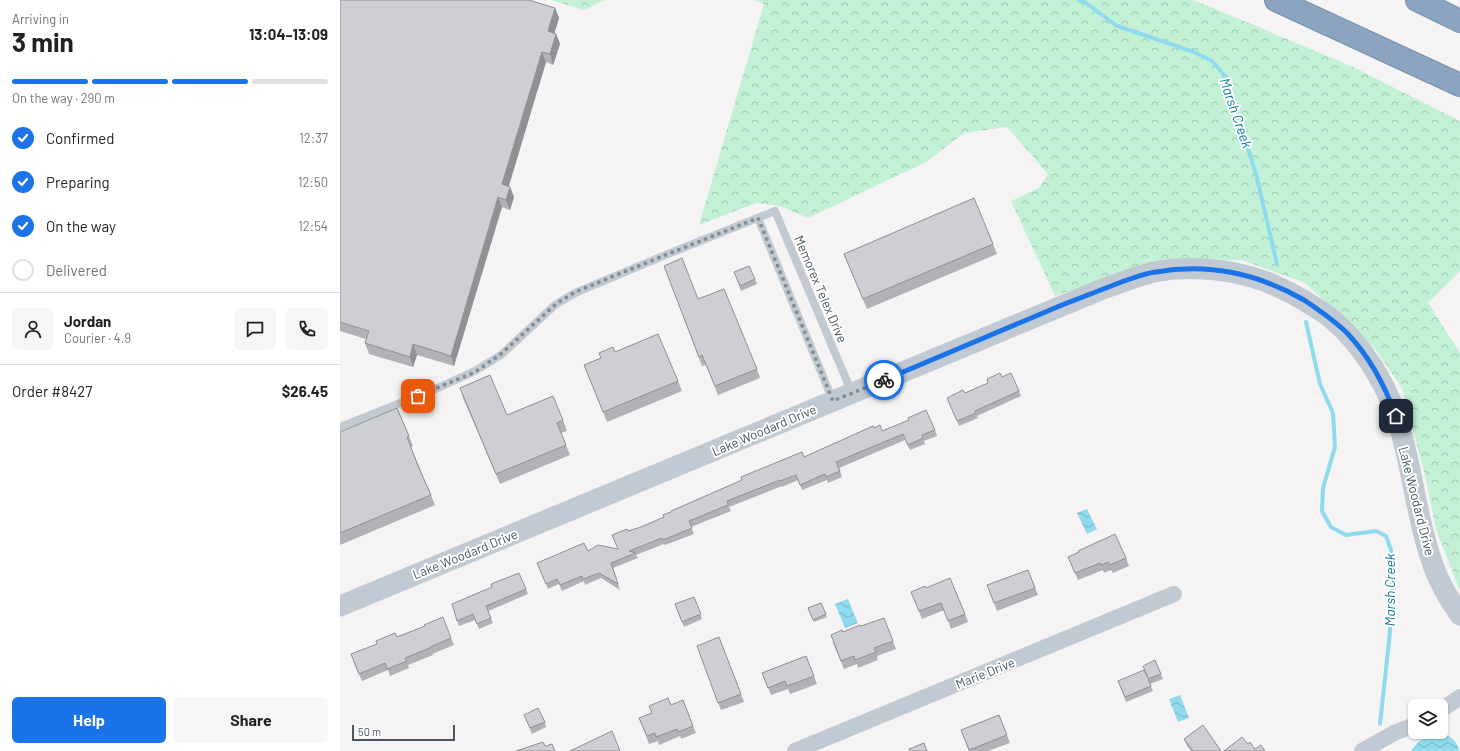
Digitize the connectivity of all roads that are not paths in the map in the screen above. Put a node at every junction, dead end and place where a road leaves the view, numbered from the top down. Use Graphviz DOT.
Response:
graph roads {
  1 [pos="1276,0"];
  2 [pos="1417,0"];
  3 [pos="1460,21"];
  4 [pos="1460,85"];
  5 [pos="758,218"];
  6 [pos="842,397"];
  7 [pos="340,427"];
  8 [pos="1174,594"];
  9 [pos="340,606"];
  10 [pos="1460,615"];
  11 [pos="1460,697"];
  12 [pos="1448,705"];
  13 [pos="1408,728"];
  14 [pos="1364,750"];
  15 [pos="795,751"];
  1 -- 4 [label="highway"];
  2 -- 3 [label="highway"];
  5 -- 6 [label="lane"];
  5 -- 6 [label="lane, Memorex Telex Drive"];
  5 -- 7 [label="lane, Memorex Telex Drive"];
  6 -- 9 [label="street, Lake Woodard Drive"];
  6 -- 10 [label="street, Lake Woodard Drive"];
  8 -- 15 [label="street, Marie Drive"];
  11 -- 12 [label="street"];
  13 -- 14 [label="street"];
}
